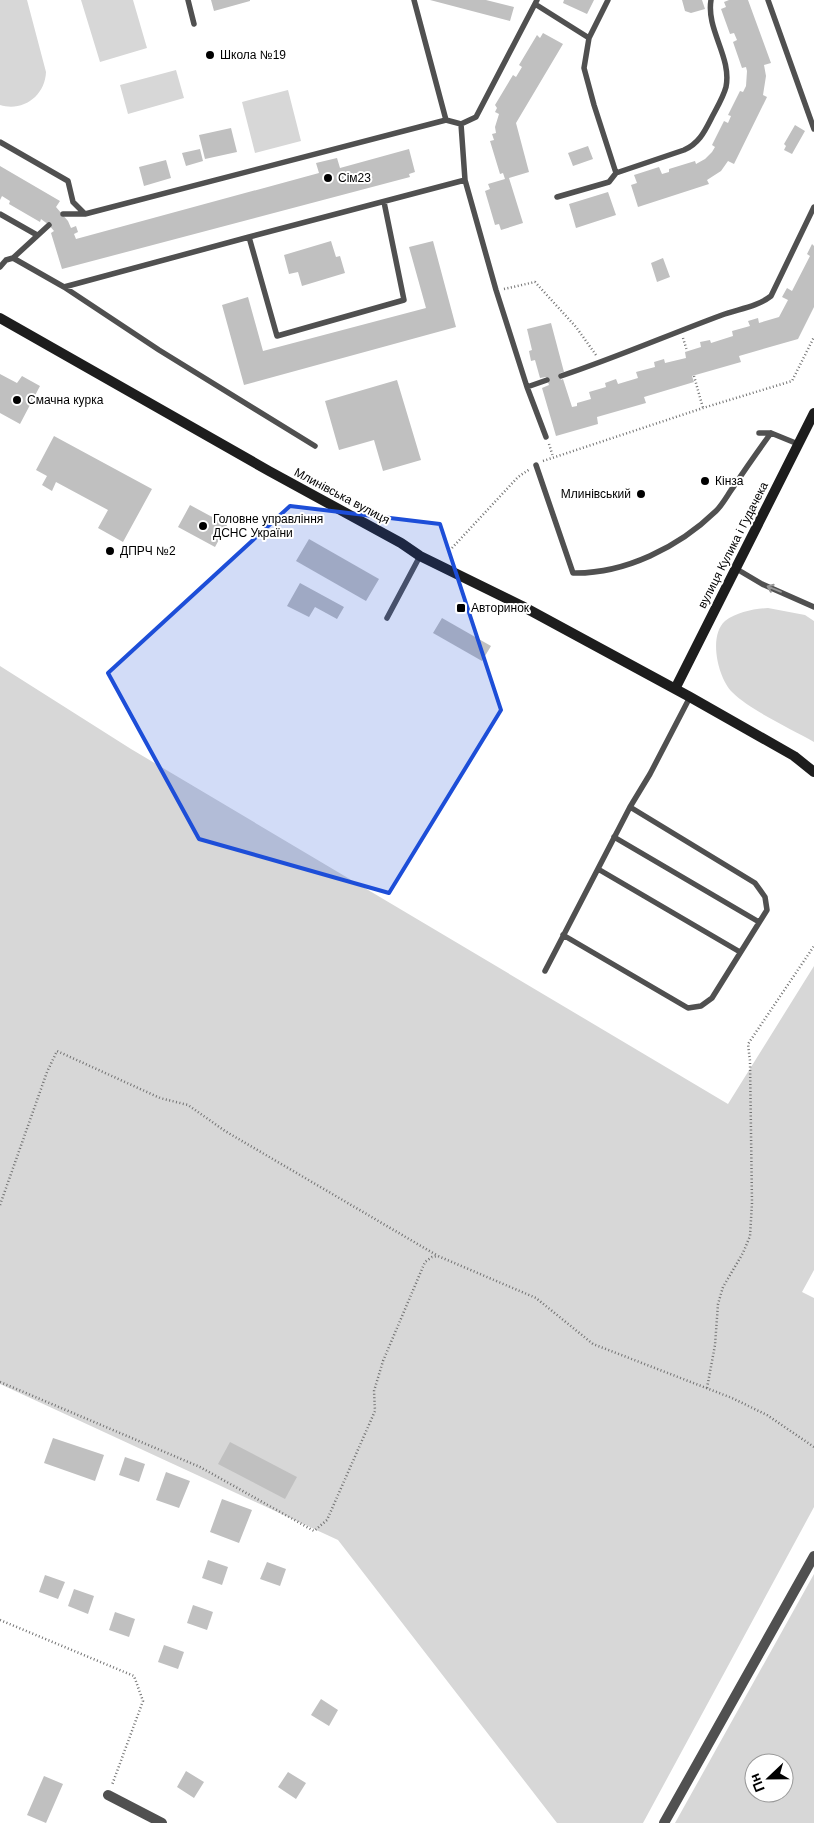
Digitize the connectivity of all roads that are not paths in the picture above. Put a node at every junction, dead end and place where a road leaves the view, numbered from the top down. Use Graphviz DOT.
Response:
graph roads {
  1 [pos="188,0"];
  2 [pos="414,0"];
  3 [pos="608,0"];
  4 [pos="711,0"];
  5 [pos="768,0"];
  6 [pos="536,2"];
  7 [pos="194,24"];
  8 [pos="589,38"];
  9 [pos="446,120"];
  10 [pos="461,124"];
  11 [pos="814,129"];
  12 [pos="0,142"];
  13 [pos="616,173"];
  14 [pos="465,180"];
  15 [pos="557,197"];
  16 [pos="384,202"];
  17 [pos="814,207"];
  18 [pos="0,214"];
  19 [pos="63,214"];
  20 [pos="85,214"];
  21 [pos="49,225"];
  22 [pos="37,235"];
  23 [pos="249,236"];
  24 [pos="0,257"];
  25 [pos="13,258"];
  26 [pos="6,260"];
  27 [pos="0,267"];
  28 [pos="64,287"];
  29 [pos="0,318"];
  30 [pos="560,376"];
  31 [pos="547,380"];
  32 [pos="526,387"];
  33 [pos="814,413"];
  34 [pos="758,433"];
  35 [pos="771,433"];
  36 [pos="546,437"];
  37 [pos="798,444"];
  38 [pos="315,446"];
  39 [pos="536,465"];
  40 [pos="420,556"];
  41 [pos="735,568"];
  42 [pos="814,606"];
  43 [pos="387,618"];
  44 [pos="675,689"];
  45 [pos="690,697"];
  46 [pos="814,772"];
  47 [pos="630,807"];
  48 [pos="614,837"];
  49 [pos="598,869"];
  50 [pos="759,922"];
  51 [pos="564,935"];
  52 [pos="740,952"];
  53 [pos="545,971"];
  54 [pos="814,1556"];
  55 [pos="108,1795"];
  56 [pos="162,1823"];
  57 [pos="664,1823"];
  1 -- 7 [label="lane"];
  2 -- 9 [label="lane"];
  3 -- 8 [label="lane"];
  4 -- 13 [label="lane"];
  5 -- 11 [label="lane"];
  6 -- 8 [label="lane"];
  6 -- 10 [label="lane"];
  8 -- 13 [label="lane"];
  9 -- 10 [label="lane"];
  9 -- 20 [label="lane"];
  10 -- 14 [label="lane"];
  12 -- 20 [label="lane"];
  13 -- 15 [label="lane"];
  14 -- 16 [label="lane"];
  14 -- 32 [label="lane"];
  16 -- 23 [label="lane"];
  16 -- 23 [label="lane"];
  17 -- 30 [label="lane"];
  18 -- 22 [label="lane"];
  19 -- 20 [label="lane"];
  21 -- 22 [label="lane"];
  22 -- 25 [label="lane"];
  23 -- 28 [label="lane"];
  24 -- 26 [label="lane"];
  25 -- 26 [label="lane"];
  25 -- 28 [label="lane"];
  26 -- 27 [label="lane"];
  28 -- 38 [label="lane"];
  29 -- 40 [label="main road, Млинівська вулиця"];
  31 -- 32 [label="lane"];
  32 -- 36 [label="lane"];
  33 -- 37 [label="main road, вулиця Кулика і Гудачека"];
  34 -- 35 [label="lane"];
  35 -- 37 [label="lane"];
  35 -- 39 [label="lane"];
  37 -- 41 [label="main road, вулиця Кулика і Гудачека"];
  40 -- 43 [label="lane"];
  40 -- 44 [label="main road, Млинівська вулиця"];
  42 -- 41 [label="lane, one-way"];
  41 -- 44 [label="main road, вулиця Кулика і Гудачека"];
  44 -- 45 [label="main road, Млинівська вулиця"];
  45 -- 46 [label="main road, Млинівська вулиця"];
  45 -- 47 [label="lane"];
  47 -- 48 [label="lane"];
  47 -- 50 [label="lane"];
  48 -- 49 [label="lane"];
  48 -- 50 [label="lane"];
  49 -- 51 [label="lane"];
  49 -- 52 [label="lane"];
  50 -- 52 [label="lane"];
  51 -- 52 [label="lane"];
  51 -- 53 [label="lane"];
  54 -- 57 [label="street"];
  55 -- 56 [label="street"];
}
